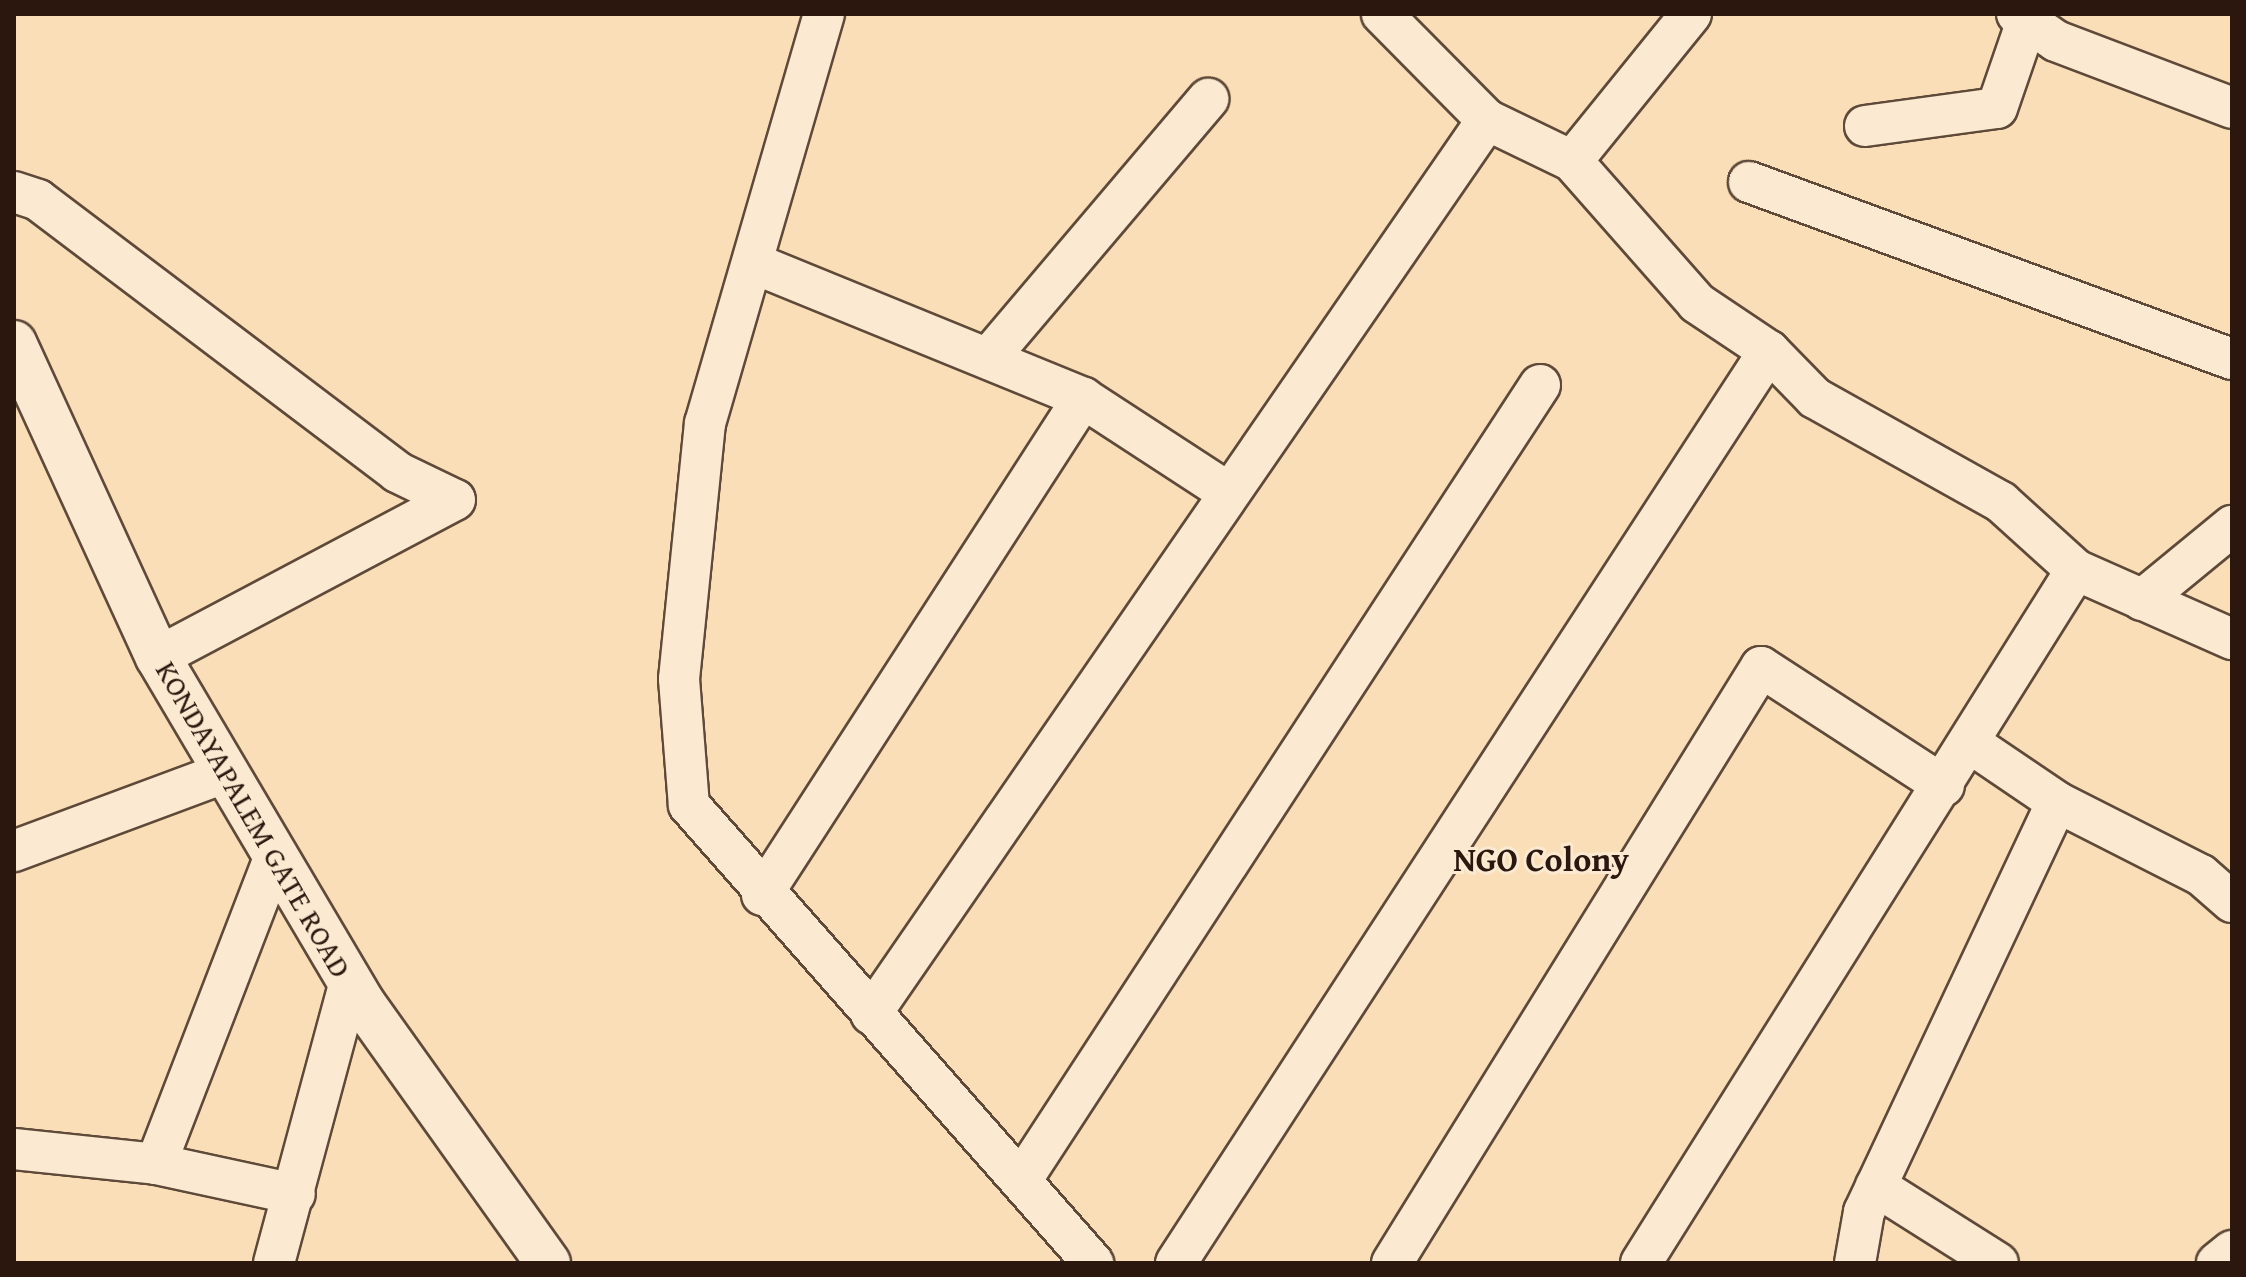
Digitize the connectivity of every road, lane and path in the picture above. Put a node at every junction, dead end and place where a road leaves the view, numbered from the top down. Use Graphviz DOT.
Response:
graph roads {
  1 [pos="824,14"];
  2 [pos="1382,14"];
  3 [pos="1691,14"];
  4 [pos="2022,18"];
  5 [pos="1208,99"];
  6 [pos="2232,108"];
  7 [pos="1487,120"];
  8 [pos="1865,126"];
  9 [pos="1572,161"];
  10 [pos="1749,182"];
  11 [pos="14,192"];
  12 [pos="753,263"];
  13 [pos="14,343"];
  14 [pos="1769,351"];
  15 [pos="991,355"];
  16 [pos="2232,359"];
  17 [pos="1540,385"];
  18 [pos="1083,398"];
  19 [pos="1227,492"];
  20 [pos="2232,526"];
  21 [pos="2076,570"];
  22 [pos="2142,600"];
  23 [pos="2232,639"];
  24 [pos="158,657"];
  25 [pos="1970,743"];
  26 [pos="226,772"];
  27 [pos="1944,786"];
  28 [pos="2057,802"];
  29 [pos="14,851"];
  30 [pos="275,855"];
  31 [pos="762,895"];
  32 [pos="2232,902"];
  33 [pos="350,982"];
  34 [pos="871,1014"];
  35 [pos="14,1149"];
  36 [pos="156,1164"];
  37 [pos="1022,1179"];
  38 [pos="1876,1186"];
  39 [pos="295,1194"];
  40 [pos="2232,1251"];
  41 [pos="546,1262"];
  42 [pos="274,1263"];
  43 [pos="1093,1263"];
  44 [pos="1176,1263"];
  45 [pos="1392,1263"];
  46 [pos="1641,1263"];
  47 [pos="1855,1263"];
  48 [pos="1998,1263"];
  49 [pos="2217,1263"];
  1 -- 12 [label="street"];
  2 -- 7 [label="street"];
  3 -- 9 [label="street"];
  4 -- 6 [label="street"];
  4 -- 8 [label="street"];
  5 -- 15 [label="street"];
  7 -- 9 [label="street"];
  7 -- 19 [label="street"];
  9 -- 14 [label="street"];
  10 -- 16 [label="street"];
  11 -- 24 [label="street"];
  12 -- 15 [label="street"];
  12 -- 31 [label="street"];
  13 -- 24 [label="main road, KONDAYAPALEM GATE ROAD"];
  14 -- 21 [label="street"];
  14 -- 44 [label="street"];
  15 -- 18 [label="street"];
  17 -- 37 [label="street"];
  18 -- 19 [label="street"];
  18 -- 31 [label="street"];
  19 -- 34 [label="street"];
  20 -- 22 [label="street"];
  21 -- 22 [label="street"];
  21 -- 25 [label="street"];
  22 -- 23 [label="street"];
  24 -- 26 [label="main road, KONDAYAPALEM GATE ROAD"];
  25 -- 27 [label="street"];
  25 -- 28 [label="street"];
  26 -- 29 [label="street"];
  26 -- 30 [label="main road, KONDAYAPALEM GATE ROAD"];
  27 -- 45 [label="street"];
  27 -- 46 [label="street"];
  28 -- 32 [label="street"];
  28 -- 38 [label="street"];
  30 -- 33 [label="main road, KONDAYAPALEM GATE ROAD"];
  30 -- 36 [label="street"];
  31 -- 34 [label="street"];
  33 -- 39 [label="street"];
  33 -- 41 [label="main road, KONDAYAPALEM GATE ROAD"];
  34 -- 37 [label="street"];
  35 -- 36 [label="street"];
  36 -- 39 [label="street"];
  37 -- 43 [label="street"];
  38 -- 47 [label="street"];
  38 -- 48 [label="street"];
  39 -- 42 [label="street"];
  40 -- 49 [label="street"];
}
